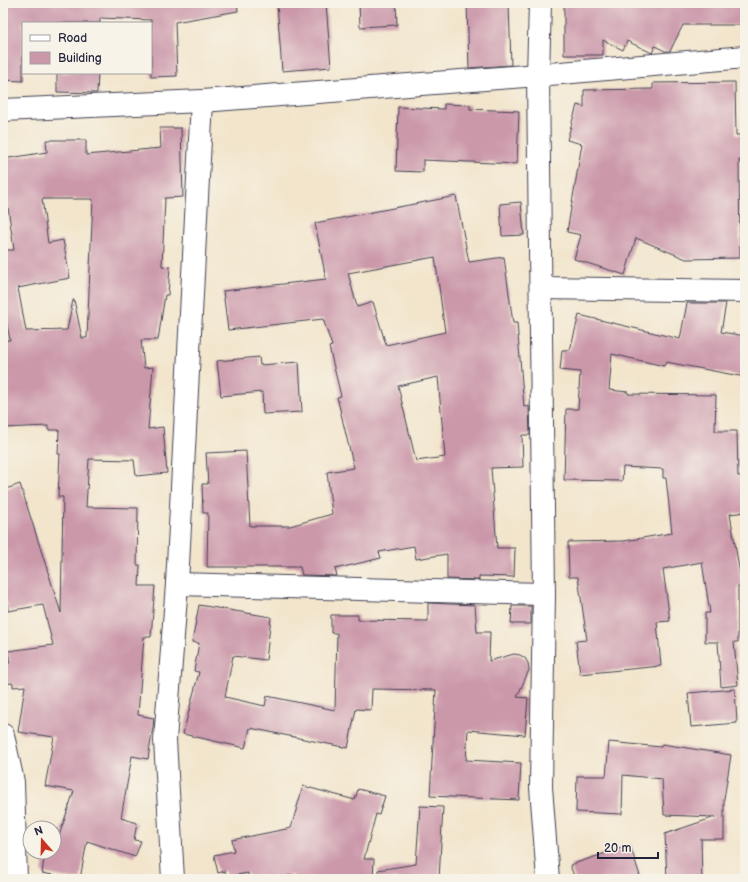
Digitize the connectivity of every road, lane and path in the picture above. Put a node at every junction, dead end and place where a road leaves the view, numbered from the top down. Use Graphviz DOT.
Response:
graph roads {
  1 [pos="540,3"];
  2 [pos="745,57"];
  3 [pos="538,75"];
  4 [pos="202,100"];
  5 [pos="3,110"];
  6 [pos="540,288"];
  7 [pos="745,291"];
  8 [pos="177,584"];
  9 [pos="544,594"];
  10 [pos="3,735"];
  11 [pos="8,783"];
  12 [pos="16,879"];
  13 [pos="173,879"];
  14 [pos="548,879"];
  1 -- 3 [label="street"];
  2 -- 3 [label="street"];
  3 -- 4 [label="street"];
  3 -- 6 [label="street"];
  4 -- 5 [label="street"];
  4 -- 8 [label="street"];
  6 -- 7 [label="street"];
  6 -- 9 [label="street"];
  8 -- 9 [label="street"];
  8 -- 13 [label="street"];
  9 -- 14 [label="street"];
  10 -- 11 [label="street"];
  11 -- 12 [label="street"];
}
